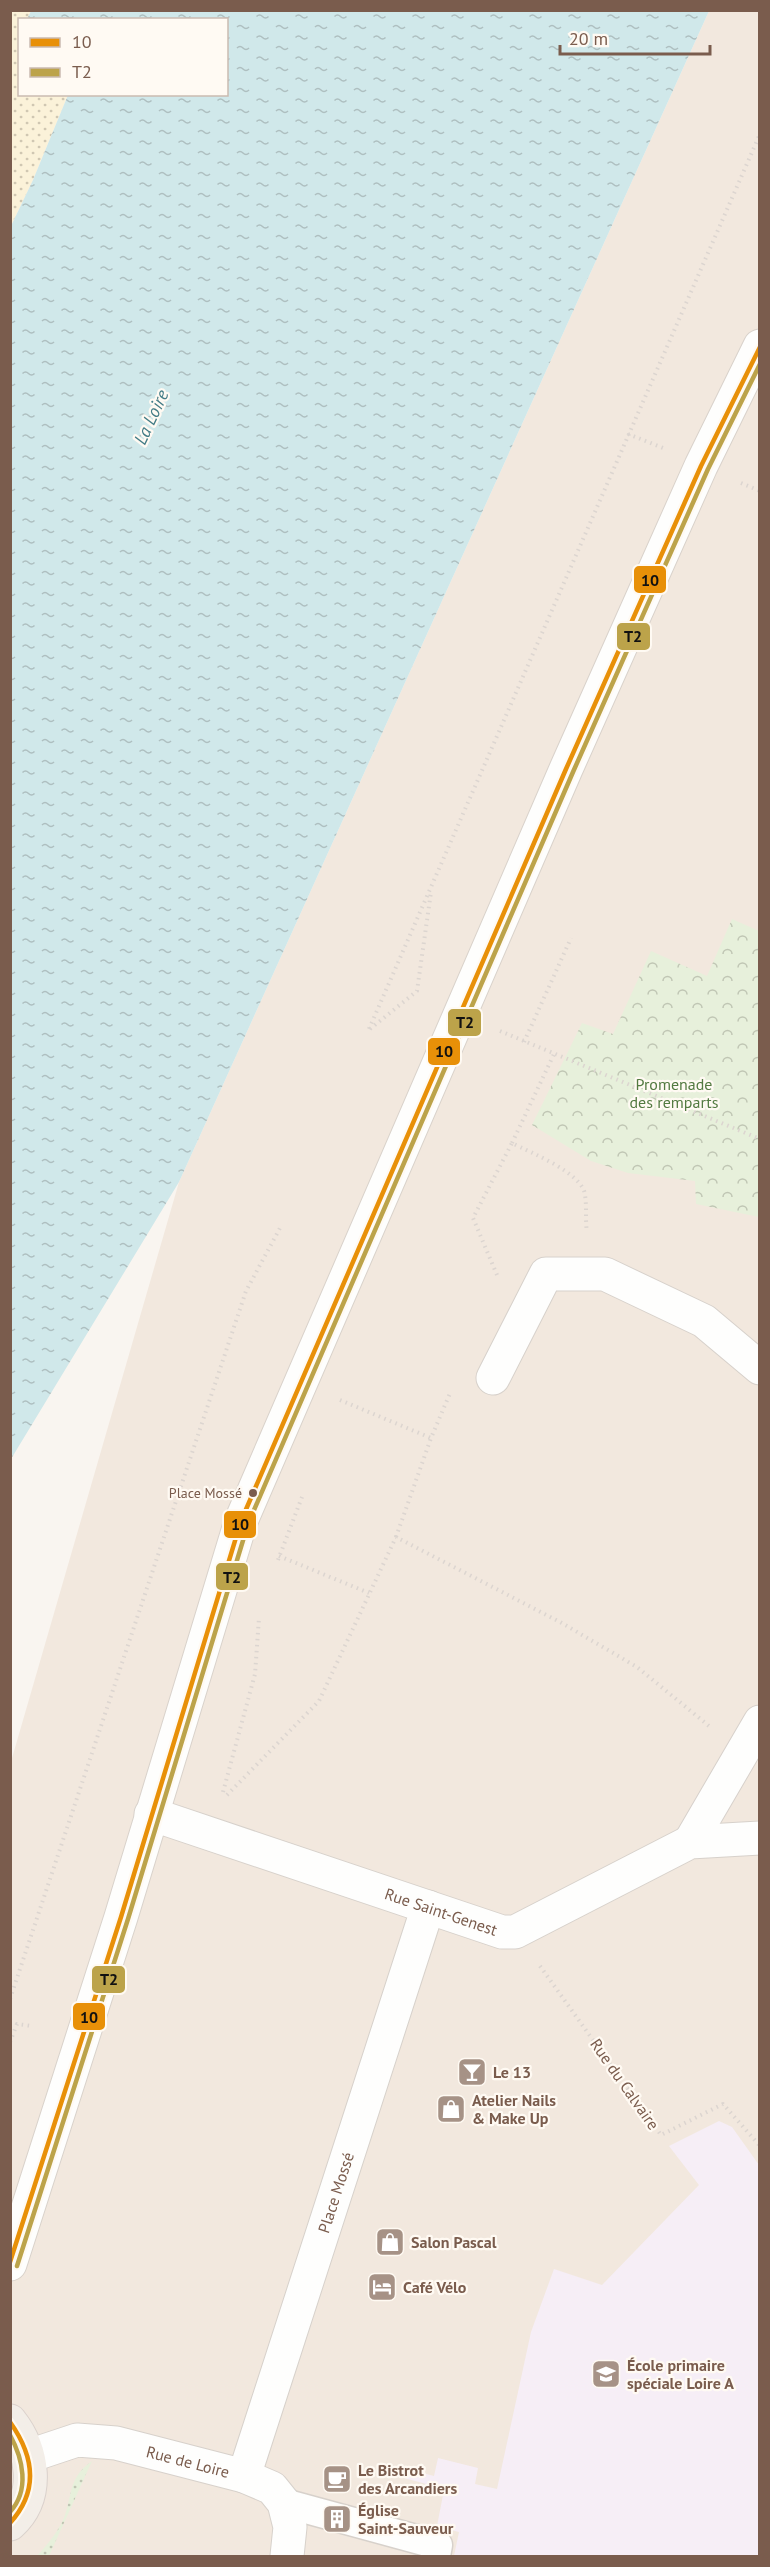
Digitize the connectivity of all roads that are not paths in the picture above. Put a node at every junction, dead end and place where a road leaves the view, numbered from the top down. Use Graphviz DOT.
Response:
graph roads {
  1 [pos="759,346"];
  2 [pos="759,1368"];
  3 [pos="493,1378"];
  4 [pos="759,1722"];
  5 [pos="151,1814"];
  6 [pos="759,1838"];
  7 [pos="690,1842"];
  8 [pos="428,1907"];
  9 [pos="10,2264"];
  10 [pos="10,2421"];
  11 [pos="29,2456"];
  12 [pos="244,2476"];
  13 [pos="284,2502"];
  14 [pos="10,2523"];
  15 [pos="287,2556"];
  16 [pos="436,2556"];
  1 -- 5 [label="street"];
  2 -- 3 [label="street"];
  4 -- 7 [label="street"];
  5 -- 8 [label="street, Rue Saint-Genest"];
  5 -- 9 [label="street"];
  6 -- 7 [label="street, Rue Saint-Genest"];
  7 -- 8 [label="street, Rue Saint-Genest"];
  8 -- 12 [label="street, Place Mossé"];
  10 -- 11 [label="main road"];
  11 -- 12 [label="street, Rue de Loire"];
  11 -- 14 [label="main road"];
  12 -- 13 [label="street, Rue de Loire"];
  13 -- 15 [label="street"];
  13 -- 16 [label="lane"];
}
